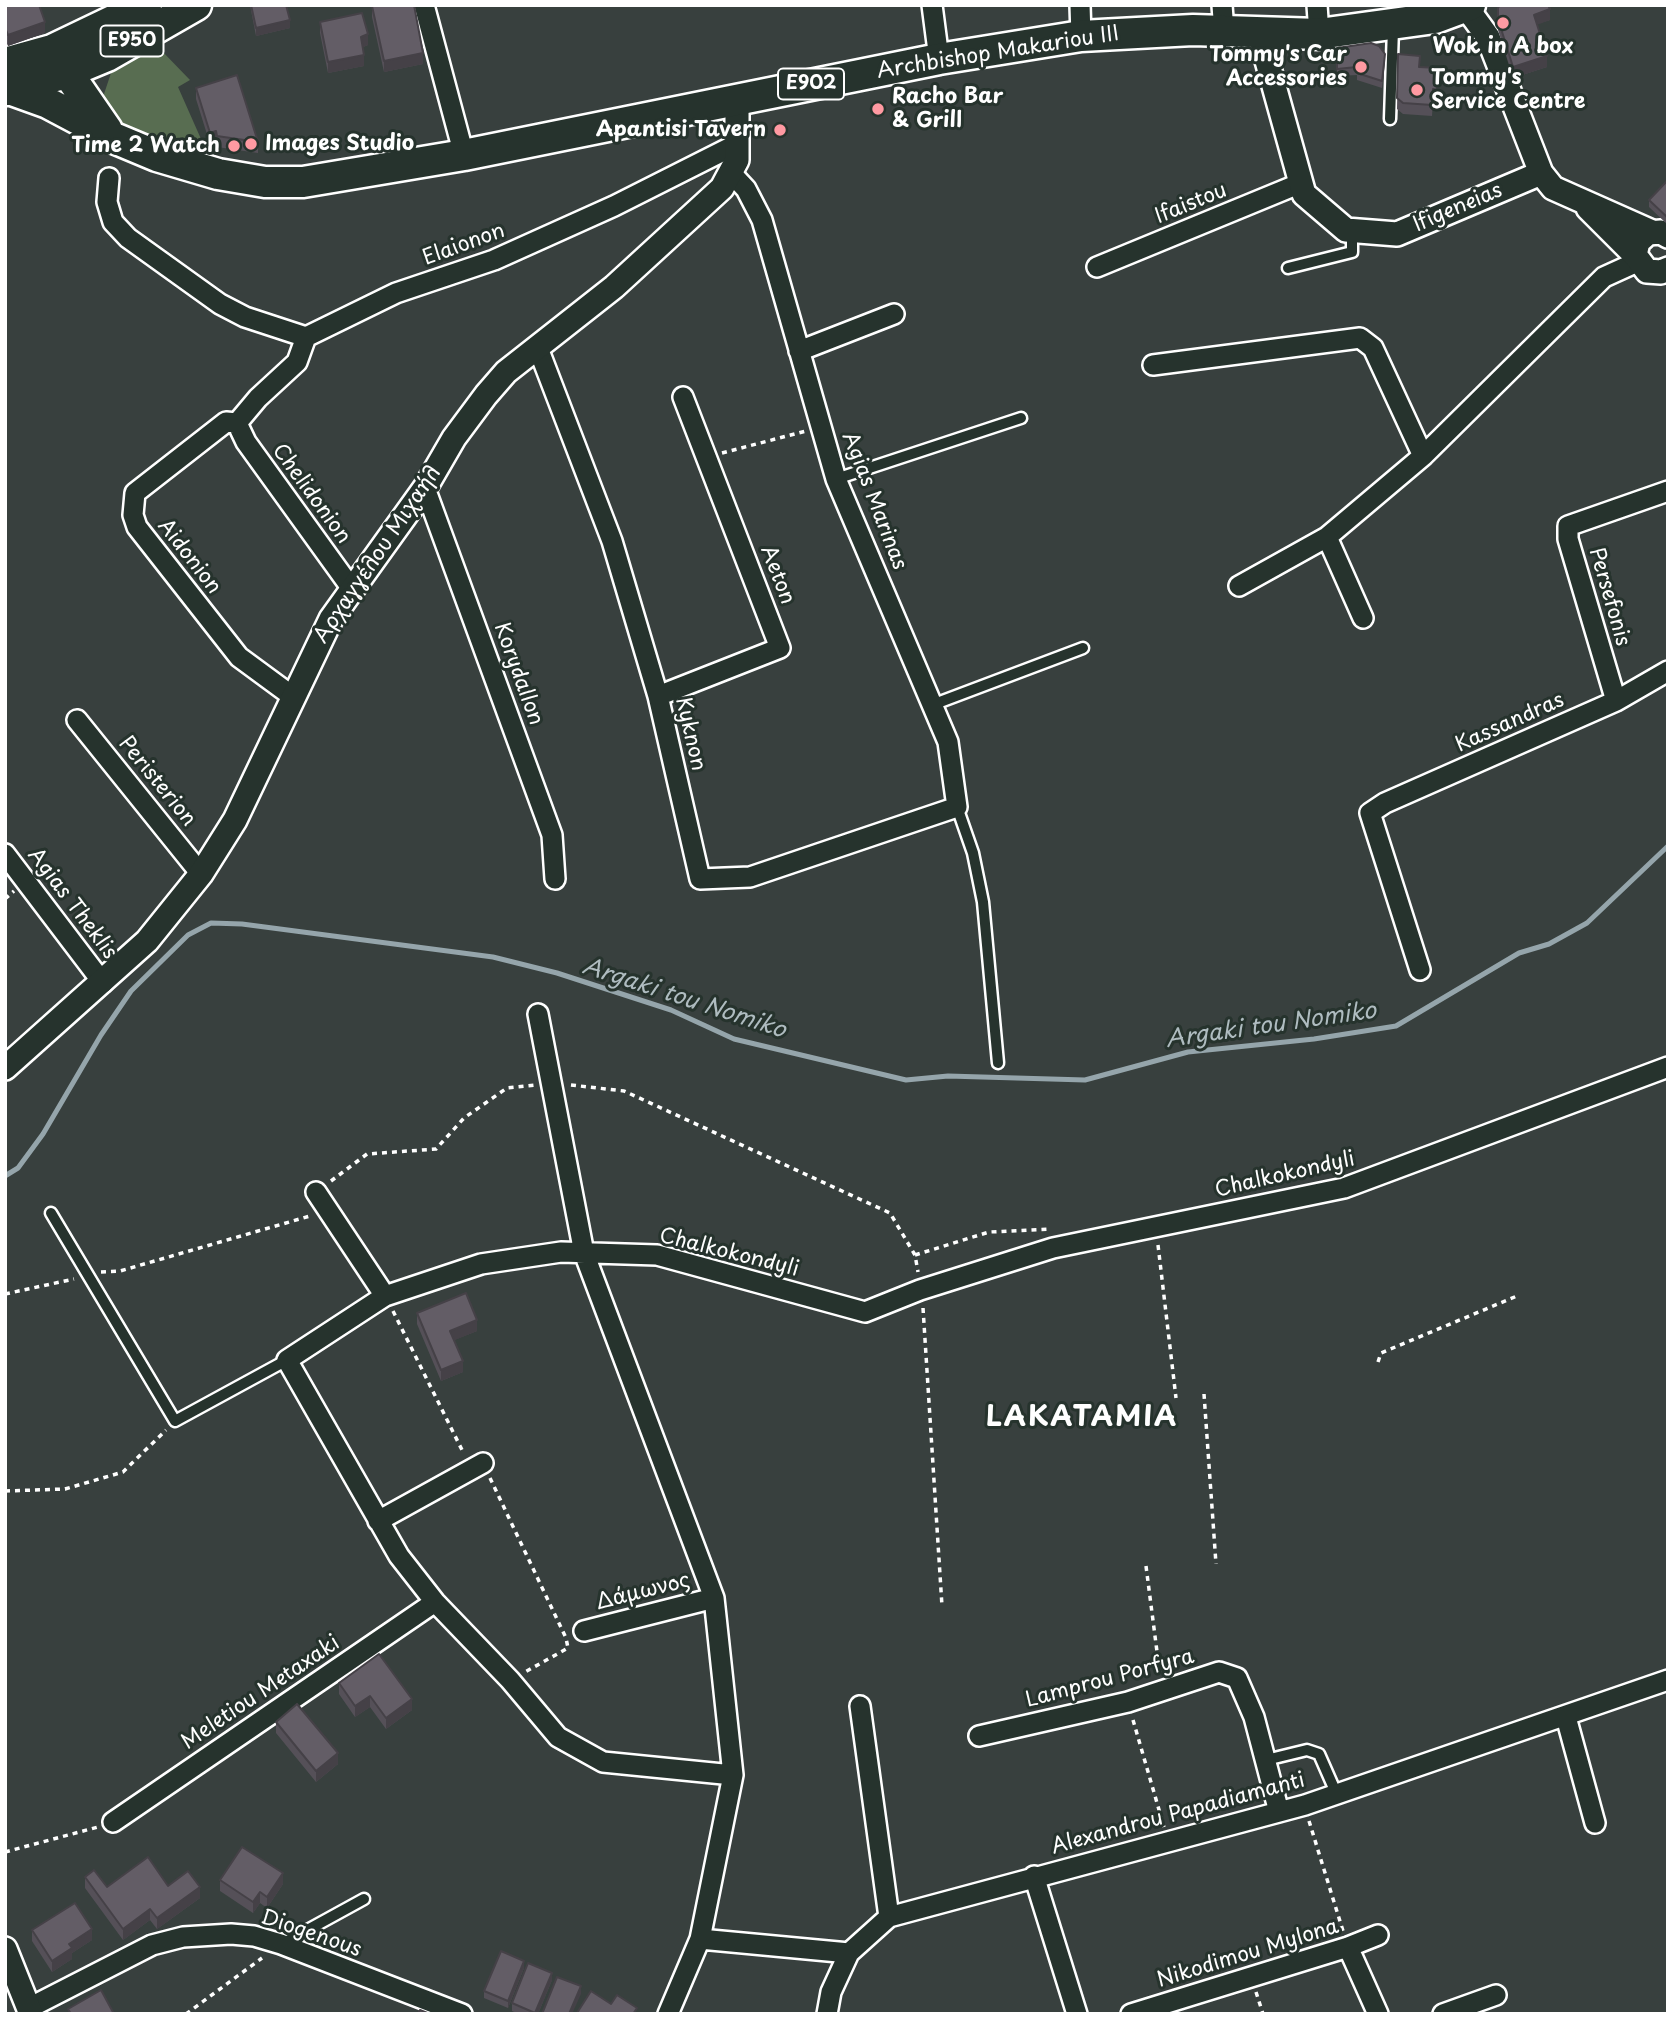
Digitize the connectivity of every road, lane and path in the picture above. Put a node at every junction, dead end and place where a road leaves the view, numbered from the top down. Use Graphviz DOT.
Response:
graph roads {
  1 [pos="146,5"];
  2 [pos="196,5"];
  3 [pos="424,5"];
  4 [pos="932,5"];
  5 [pos="1080,5"];
  6 [pos="1468,6"];
  7 [pos="1432,11"];
  8 [pos="1223,19"];
  9 [pos="1318,20"];
  10 [pos="1393,24"];
  11 [pos="1259,32"];
  12 [pos="1081,36"];
  13 [pos="939,59"];
  14 [pos="59,61"];
  15 [pos="6,81"];
  16 [pos="737,99"];
  17 [pos="1390,119"];
  18 [pos="114,138"];
  19 [pos="737,144"];
  20 [pos="464,155"];
  21 [pos="1541,173"];
  22 [pos="732,174"];
  23 [pos="109,178"];
  24 [pos="1301,183"];
  25 [pos="1583,204"];
  26 [pos="1352,230"];
  27 [pos="1660,234"];
  28 [pos="1636,258"];
  29 [pos="1097,267"];
  30 [pos="1288,268"];
  31 [pos="1665,274"];
  32 [pos="894,314"];
  33 [pos="306,337"];
  34 [pos="538,348"];
  35 [pos="799,351"];
  36 [pos="1153,365"];
  37 [pos="683,397"];
  38 [pos="1021,418"];
  39 [pos="237,423"];
  40 [pos="821,427"];
  41 [pos="1423,456"];
  42 [pos="706,457"];
  43 [pos="836,479"];
  44 [pos="425,488"];
  45 [pos="1668,491"];
  46 [pos="1327,537"];
  47 [pos="1239,586"];
  48 [pos="352,589"];
  49 [pos="1363,618"];
  50 [pos="1083,648"];
  51 [pos="1668,671"];
  52 [pos="292,696"];
  53 [pos="658,696"];
  54 [pos="1616,701"];
  55 [pos="932,705"];
  56 [pos="77,720"];
  57 [pos="957,807"];
  58 [pos="5,854"];
  59 [pos="201,874"];
  60 [pos="555,878"];
  61 [pos="1420,970"];
  62 [pos="103,983"];
  63 [pos="538,1014"];
  64 [pos="998,1063"];
  65 [pos="1668,1067"];
  66 [pos="5,1068"];
  67 [pos="551,1083"];
  68 [pos="316,1192"];
  69 [pos="329,1211"];
  70 [pos="51,1213"];
  71 [pos="1156,1226"];
  72 [pos="1058,1230"];
  73 [pos="584,1252"];
  74 [pos="915,1255"];
  75 [pos="87,1273"];
  76 [pos="920,1290"];
  77 [pos="5,1294"];
  78 [pos="385,1296"];
  79 [pos="1517,1296"];
  80 [pos="286,1360"];
  81 [pos="1378,1362"];
  82 [pos="1204,1394"];
  83 [pos="1176,1398"];
  84 [pos="175,1421"];
  85 [pos="477,1467"];
  86 [pos="5,1491"];
  87 [pos="378,1521"];
  88 [pos="1216,1564"];
  89 [pos="1146,1566"];
  90 [pos="714,1598"];
  91 [pos="435,1602"];
  92 [pos="942,1606"];
  93 [pos="584,1631"];
  94 [pos="510,1680"];
  95 [pos="1668,1680"];
  96 [pos="1162,1690"];
  97 [pos="1128,1702"];
  98 [pos="860,1706"];
  99 [pos="1566,1717"];
  100 [pos="979,1736"];
  101 [pos="1266,1760"];
  102 [pos="733,1774"];
  103 [pos="1337,1795"];
  104 [pos="1305,1805"];
  105 [pos="1279,1812"];
  106 [pos="113,1822"];
  107 [pos="1595,1823"];
  108 [pos="1168,1842"];
  109 [pos="5,1852"];
  110 [pos="1034,1876"];
  111 [pos="364,1899"];
  112 [pos="888,1917"];
  113 [pos="1378,1934"];
  114 [pos="700,1938"];
  115 [pos="281,1944"];
  116 [pos="1348,1947"];
  117 [pos="5,1949"];
  118 [pos="849,1953"];
  119 [pos="1496,1995"];
  120 [pos="30,2011"];
  121 [pos="186,2014"];
  122 [pos="462,2014"];
  123 [pos="668,2014"];
  124 [pos="827,2014"];
  125 [pos="1077,2014"];
  126 [pos="1131,2014"];
  127 [pos="1378,2014"];
  128 [pos="1443,2014"];
  1 -- 14 [label="main road, E950"];
  2 -- 14 [label="main road, E950"];
  3 -- 20 [label="street"];
  4 -- 13 [label="street"];
  5 -- 12 [label="street"];
  6 -- 7 [label="main road, Archbishop Makariou III / E902"];
  6 -- 21 [label="street"];
  7 -- 10 [label="main road, Archbishop Makariou III / E902"];
  8 -- 11 [label="main road, Archbishop Makariou III / E902"];
  8 -- 12 [label="main road, Archbishop Makariou III / E902"];
  9 -- 10 [label="main road, Archbishop Makariou III / E902"];
  9 -- 11 [label="main road, Archbishop Makariou III / E902"];
  10 -- 17 [label="lane"];
  11 -- 24 [label="street, Ifigeneias"];
  12 -- 13 [label="main road, Archbishop Makariou III / E902"];
  13 -- 16 [label="main road, Archbishop Makariou III / E902"];
  14 -- 15 [label="main road, E950"];
  14 -- 18 [label="main road"];
  15 -- 18 [label="main road"];
  16 -- 19 [label="street"];
  16 -- 20 [label="main road, Archbishop Makariou III / E902"];
  18 -- 20 [label="main road, E902"];
  19 -- 22 [label="street"];
  19 -- 33 [label="street, Elaionon"];
  21 -- 25 [label="street"];
  21 -- 26 [label="street, Ifigeneias"];
  22 -- 34 [label="street, Αρχαγγέλου Μιχαήλ"];
  22 -- 35 [label="street, Agias Marinas"];
  23 -- 33 [label="street"];
  24 -- 26 [label="street, Ifigeneias"];
  24 -- 29 [label="street, Ifaistou"];
  25 -- 27 [label="street"];
  25 -- 28 [label="street"];
  26 -- 30 [label="lane"];
  27 -- 28 [label="street"];
  28 -- 31 [label="street"];
  28 -- 41 [label="street"];
  32 -- 35 [label="street"];
  33 -- 39 [label="street"];
  34 -- 44 [label="street, Αρχαγγέλου Μιχαήλ"];
  34 -- 53 [label="street, Kyknon"];
  35 -- 40 [label="street, Agias Marinas"];
  36 -- 41 [label="street"];
  37 -- 42 [label="street, Aeton"];
  38 -- 43 [label="lane"];
  39 -- 48 [label="street, Chelidonion"];
  39 -- 52 [label="street, Aidonion"];
  40 -- 42 [label="path"];
  40 -- 43 [label="street, Agias Marinas"];
  41 -- 46 [label="street"];
  42 -- 53 [label="street, Aeton"];
  43 -- 55 [label="street, Agias Marinas"];
  44 -- 48 [label="street, Αρχαγγέλου Μιχαήλ"];
  44 -- 60 [label="street, Korydallon"];
  45 -- 54 [label="street, Persefonis"];
  46 -- 47 [label="street"];
  46 -- 49 [label="street"];
  48 -- 52 [label="street, Αρχαγγέλου Μιχαήλ"];
  50 -- 55 [label="lane"];
  51 -- 54 [label="street, Kassandras"];
  52 -- 59 [label="street, Αρχαγγέλου Μιχαήλ"];
  53 -- 57 [label="street, Kyknon"];
  54 -- 61 [label="street, Kassandras"];
  55 -- 57 [label="street, Agias Marinas"];
  56 -- 59 [label="street, Peristerion"];
  57 -- 64 [label="lane"];
  58 -- 62 [label="street, Agias Theklis"];
  59 -- 62 [label="street, Αρχαγγέλου Μιχαήλ"];
  62 -- 66 [label="street, Αρχαγγέλου Μιχαήλ"];
  63 -- 67 [label="street"];
  65 -- 71 [label="street, Chalkokondyli"];
  67 -- 68 [label="path"];
  67 -- 73 [label="street"];
  67 -- 74 [label="path"];
  68 -- 69 [label="street"];
  69 -- 75 [label="path"];
  69 -- 78 [label="street"];
  70 -- 75 [label="lane"];
  71 -- 76 [label="street, Chalkokondyli"];
  71 -- 83 [label="path"];
  72 -- 74 [label="path"];
  73 -- 76 [label="street, Chalkokondyli"];
  73 -- 78 [label="street, Chalkokondyli"];
  73 -- 90 [label="street"];
  74 -- 76 [label="path"];
  75 -- 77 [label="path"];
  75 -- 84 [label="lane"];
  76 -- 92 [label="path"];
  78 -- 80 [label="street, Chalkokondyli"];
  78 -- 85 [label="path"];
  79 -- 81 [label="path"];
  80 -- 84 [label="lane"];
  80 -- 87 [label="street"];
  82 -- 88 [label="path"];
  84 -- 86 [label="path"];
  85 -- 87 [label="street"];
  85 -- 94 [label="path"];
  87 -- 91 [label="street"];
  89 -- 96 [label="path"];
  90 -- 93 [label="street, Δάμωνος"];
  90 -- 102 [label="street"];
  91 -- 94 [label="street"];
  91 -- 106 [label="street, Meletiou Metaxaki"];
  94 -- 102 [label="street"];
  95 -- 99 [label="street, Alexandrou Papadiamanti"];
  96 -- 97 [label="street, Lamprou Porfyra"];
  96 -- 101 [label="street, Lamprou Porfyra"];
  97 -- 100 [label="street, Lamprou Porfyra"];
  97 -- 108 [label="path"];
  98 -- 112 [label="street"];
  99 -- 103 [label="street, Alexandrou Papadiamanti"];
  99 -- 107 [label="street"];
  101 -- 103 [label="lane"];
  101 -- 105 [label="street, Lamprou Porfyra"];
  102 -- 114 [label="street"];
  103 -- 104 [label="street, Alexandrou Papadiamanti"];
  104 -- 105 [label="street, Alexandrou Papadiamanti"];
  104 -- 116 [label="path"];
  105 -- 108 [label="street, Alexandrou Papadiamanti"];
  106 -- 109 [label="path"];
  108 -- 110 [label="street, Alexandrou Papadiamanti"];
  110 -- 112 [label="street, Alexandrou Papadiamanti"];
  110 -- 125 [label="street"];
  111 -- 115 [label="lane"];
  112 -- 118 [label="street, Alexandrou Papadiamanti"];
  113 -- 116 [label="street, Nikodimou Mylona"];
  114 -- 118 [label="street"];
  114 -- 123 [label="street"];
  115 -- 120 [label="street, Diogenous"];
  115 -- 121 [label="path"];
  115 -- 122 [label="street, Diogenous"];
  116 -- 126 [label="street, Nikodimou Mylona"];
  116 -- 127 [label="street"];
  117 -- 120 [label="street"];
  118 -- 124 [label="street"];
  119 -- 128 [label="street"];
}
